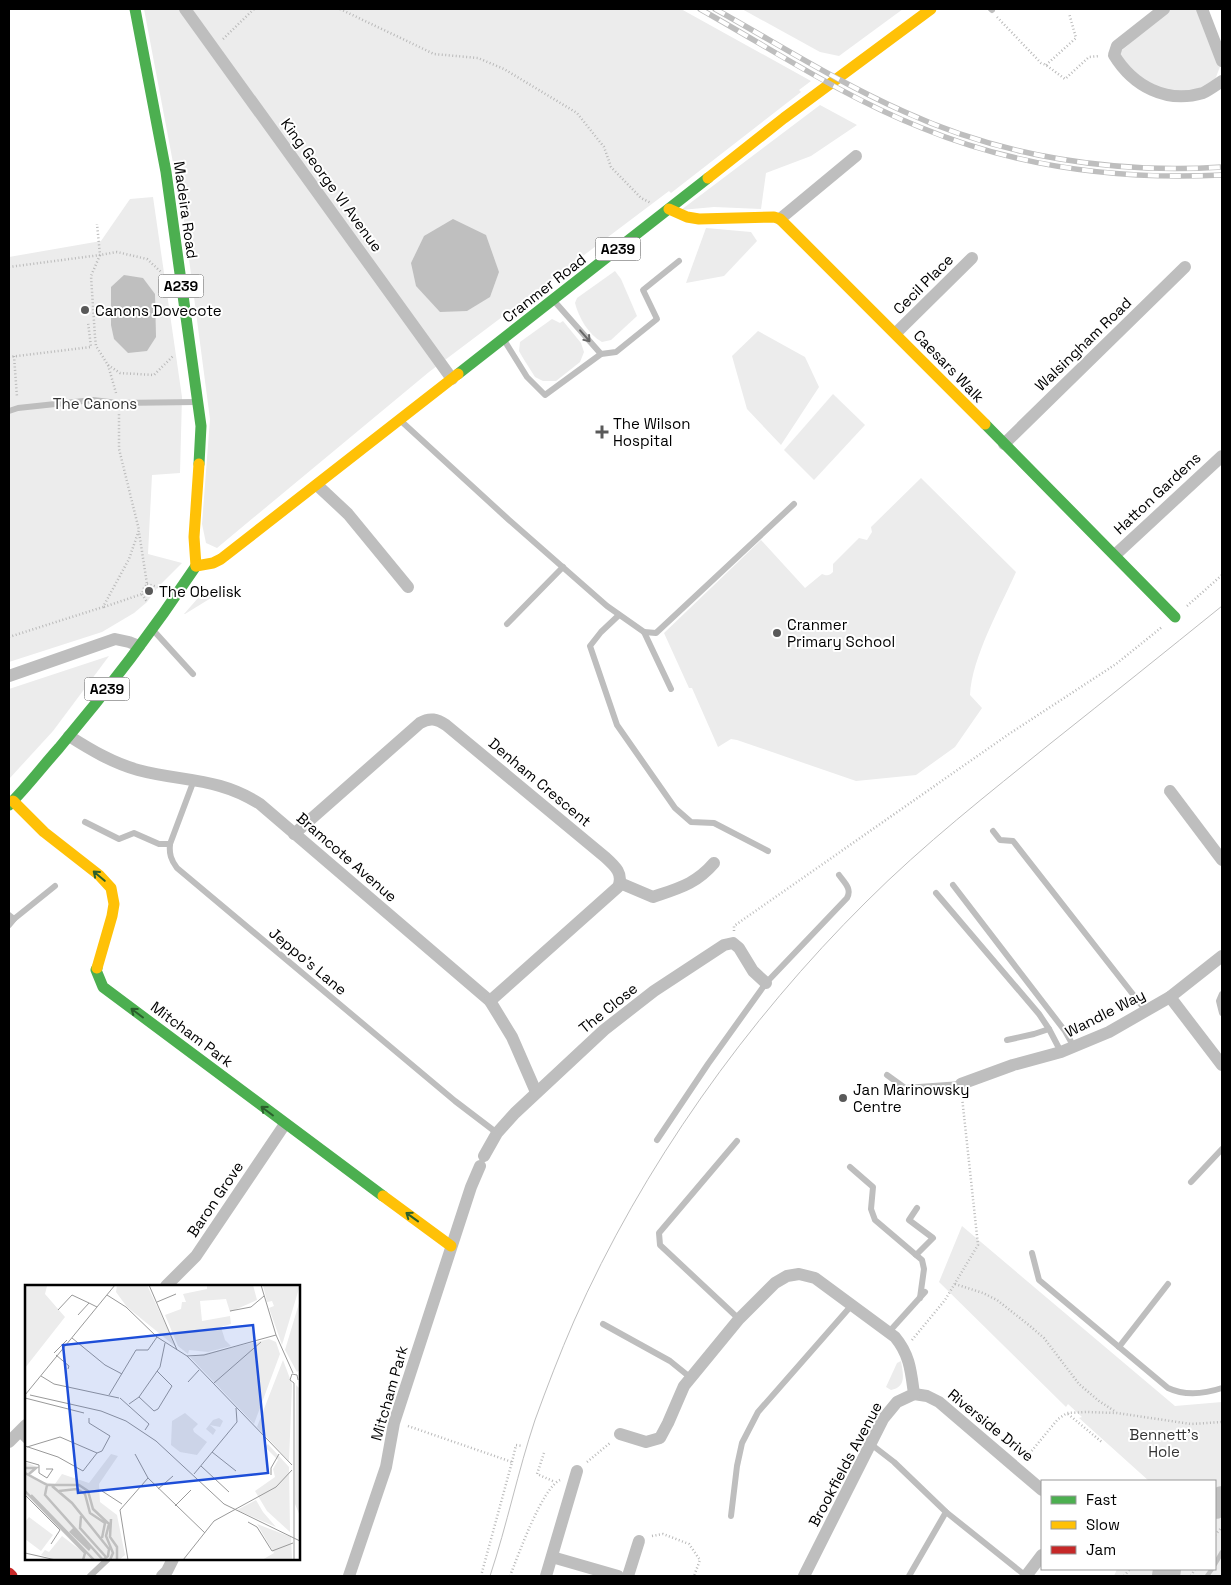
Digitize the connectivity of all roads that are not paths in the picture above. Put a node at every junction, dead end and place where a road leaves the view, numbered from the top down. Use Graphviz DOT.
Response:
graph roads {
  1 [pos="135,9"];
  2 [pos="185,9"];
  3 [pos="931,9"];
  4 [pos="1164,9"];
  5 [pos="1202,9"];
  6 [pos="1222,61"];
  7 [pos="1222,81"];
  8 [pos="856,156"];
  9 [pos="667,210"];
  10 [pos="780,219"];
  11 [pos="972,258"];
  12 [pos="679,261"];
  13 [pos="1185,268"];
  14 [pos="553,299"];
  15 [pos="896,333"];
  16 [pos="503,339"];
  17 [pos="601,354"];
  18 [pos="452,379"];
  19 [pos="198,402"];
  20 [pos="9,412"];
  21 [pos="400,420"];
  22 [pos="1004,444"];
  23 [pos="1222,456"];
  24 [pos="317,485"];
  25 [pos="794,504"];
  26 [pos="1115,555"];
  27 [pos="196,566"];
  28 [pos="563,567"];
  29 [pos="408,587"];
  30 [pos="619,615"];
  31 [pos="1174,618"];
  32 [pos="508,624"];
  33 [pos="152,629"];
  34 [pos="644,632"];
  35 [pos="139,646"];
  36 [pos="193,674"];
  37 [pos="9,676"];
  38 [pos="671,690"];
  39 [pos="69,736"];
  40 [pos="194,780"];
  41 [pos="1170,791"];
  42 [pos="11,803"];
  43 [pos="85,822"];
  44 [pos="993,831"];
  45 [pos="294,834"];
  46 [pos="170,844"];
  47 [pos="768,851"];
  48 [pos="1222,860"];
  49 [pos="714,863"];
  50 [pos="839,875"];
  51 [pos="620,883"];
  52 [pos="953,884"];
  53 [pos="55,886"];
  54 [pos="936,893"];
  55 [pos="12,917"];
  56 [pos="9,925"];
  57 [pos="1222,956"];
  58 [pos="766,984"];
  59 [pos="1222,994"];
  60 [pos="1170,997"];
  61 [pos="490,1001"];
  62 [pos="1146,1011"];
  63 [pos="1222,1013"];
  64 [pos="1049,1029"];
  65 [pos="1007,1040"];
  66 [pos="1074,1047"];
  67 [pos="1061,1052"];
  68 [pos="1222,1064"];
  69 [pos="888,1075"];
  70 [pos="961,1084"];
  71 [pos="536,1092"];
  72 [pos="285,1124"];
  73 [pos="497,1133"];
  74 [pos="657,1140"];
  75 [pos="737,1141"];
  76 [pos="1222,1149"];
  77 [pos="482,1161"];
  78 [pos="850,1167"];
  79 [pos="1191,1182"];
  80 [pos="917,1208"];
  81 [pos="451,1246"];
  82 [pos="1032,1254"];
  83 [pos="916,1255"];
  84 [pos="1168,1284"];
  85 [pos="167,1285"];
  86 [pos="925,1292"];
  87 [pos="920,1298"];
  88 [pos="852,1306"];
  89 [pos="739,1319"];
  90 [pos="603,1324"];
  91 [pos="888,1333"];
  92 [pos="1119,1347"];
  93 [pos="691,1378"];
  94 [pos="1222,1388"];
  95 [pos="914,1394"];
  96 [pos="24,1433"];
  97 [pos="620,1434"];
  98 [pos="9,1442"];
  99 [pos="872,1445"];
  100 [pos="577,1471"];
  101 [pos="1041,1489"];
  102 [pos="946,1512"];
  103 [pos="731,1516"];
  104 [pos="638,1541"];
  105 [pos="1041,1556"];
  106 [pos="552,1557"];
  107 [pos="107,1560"];
  108 [pos="172,1560"];
  109 [pos="9,1572"];
  110 [pos="12,1576"];
  111 [pos="90,1576"];
  112 [pos="162,1576"];
  113 [pos="349,1576"];
  114 [pos="546,1576"];
  115 [pos="618,1576"];
  116 [pos="628,1576"];
  117 [pos="804,1576"];
  118 [pos="909,1576"];
  119 [pos="1026,1576"];
  1 -- 19 [label="main road, Madeira Road / A239"];
  2 -- 18 [label="street, King George VI Avenue"];
  3 -- 9 [label="main road, Cranmer Road / A239"];
  4 -- 7 [label="street"];
  5 -- 6 [label="street"];
  8 -- 10 [label="street"];
  9 -- 10 [label="main road"];
  9 -- 14 [label="main road, Cranmer Road / A239"];
  10 -- 15 [label="main road, Caesars Walk"];
  11 -- 15 [label="street, Cecil Place"];
  12 -- 17 [label="lane"];
  13 -- 22 [label="street, Walsingham Road"];
  14 -- 16 [label="main road, Cranmer Road / A239"];
  14 -- 17 [label="lane, one-way"];
  15 -- 22 [label="main road, Caesars Walk"];
  16 -- 17 [label="lane"];
  16 -- 18 [label="main road, Cranmer Road / A239"];
  18 -- 21 [label="main road, Cranmer Road / A239"];
  19 -- 20 [label="lane"];
  19 -- 27 [label="main road, Madeira Road / A239"];
  21 -- 24 [label="main road, Cranmer Road / A239"];
  21 -- 28 [label="lane"];
  22 -- 26 [label="main road, Caesars Walk"];
  23 -- 26 [label="street, Hatton Gardens"];
  24 -- 27 [label="main road, Cranmer Road / A239"];
  24 -- 29 [label="street"];
  25 -- 34 [label="lane"];
  26 -- 31 [label="main road, Caesars Walk"];
  27 -- 33 [label="main road, A239"];
  28 -- 30 [label="lane"];
  28 -- 32 [label="lane"];
  30 -- 34 [label="lane"];
  30 -- 47 [label="lane"];
  33 -- 35 [label="main road, A239"];
  33 -- 36 [label="lane"];
  34 -- 38 [label="lane"];
  35 -- 37 [label="street"];
  35 -- 39 [label="main road, A239"];
  39 -- 40 [label="street, Bramcote Avenue"];
  39 -- 42 [label="main road, A239"];
  40 -- 45 [label="street, Bramcote Avenue"];
  40 -- 46 [label="lane"];
  41 -- 48 [label="street"];
  72 -- 42 [label="main road, Mitcham Park, one-way"];
  43 -- 46 [label="lane"];
  44 -- 62 [label="lane"];
  45 -- 51 [label="street, Denham Crescent"];
  45 -- 61 [label="street, Bramcote Avenue"];
  46 -- 73 [label="lane, Jeppo's Lane"];
  49 -- 51 [label="street"];
  50 -- 58 [label="lane"];
  51 -- 61 [label="street"];
  52 -- 66 [label="lane"];
  53 -- 55 [label="lane"];
  54 -- 64 [label="lane"];
  55 -- 56 [label="lane"];
  57 -- 60 [label="street, Wandle Way"];
  58 -- 71 [label="street, The Close"];
  58 -- 74 [label="lane"];
  59 -- 63 [label="lane"];
  60 -- 62 [label="street, Wandle Way"];
  60 -- 68 [label="street"];
  61 -- 71 [label="street, Bramcote Avenue"];
  62 -- 66 [label="street, Wandle Way"];
  64 -- 65 [label="lane"];
  64 -- 67 [label="lane"];
  66 -- 67 [label="street, Wandle Way"];
  67 -- 70 [label="street, Wandle Way"];
  69 -- 70 [label="lane"];
  71 -- 73 [label="street, The Close"];
  81 -- 72 [label="main road, Mitcham Park, one-way"];
  72 -- 85 [label="street, Baron Grove"];
  73 -- 77 [label="street, The Close"];
  75 -- 89 [label="lane"];
  76 -- 79 [label="lane"];
  77 -- 81 [label="street, Mitcham Park"];
  78 -- 83 [label="lane"];
  80 -- 83 [label="lane"];
  81 -- 113 [label="street, Mitcham Park"];
  82 -- 92 [label="lane"];
  83 -- 87 [label="lane"];
  84 -- 92 [label="lane"];
  86 -- 87 [label="lane"];
  87 -- 91 [label="lane"];
  88 -- 89 [label="street"];
  88 -- 91 [label="street"];
  88 -- 103 [label="lane"];
  89 -- 93 [label="street"];
  90 -- 93 [label="lane"];
  91 -- 95 [label="street"];
  92 -- 94 [label="lane"];
  93 -- 97 [label="street"];
  95 -- 99 [label="street, Brookfields Avenue"];
  95 -- 101 [label="street, Riverside Drive"];
  96 -- 98 [label="street"];
  99 -- 102 [label="lane"];
  99 -- 117 [label="street, Brookfields Avenue"];
  100 -- 106 [label="street"];
  102 -- 118 [label="lane"];
  102 -- 119 [label="lane"];
  104 -- 116 [label="street"];
  105 -- 119 [label="street"];
  106 -- 114 [label="street"];
  106 -- 115 [label="street"];
  107 -- 111 [label="lane"];
  108 -- 112 [label="street"];
  109 -- 110 [label="main road"];
}
